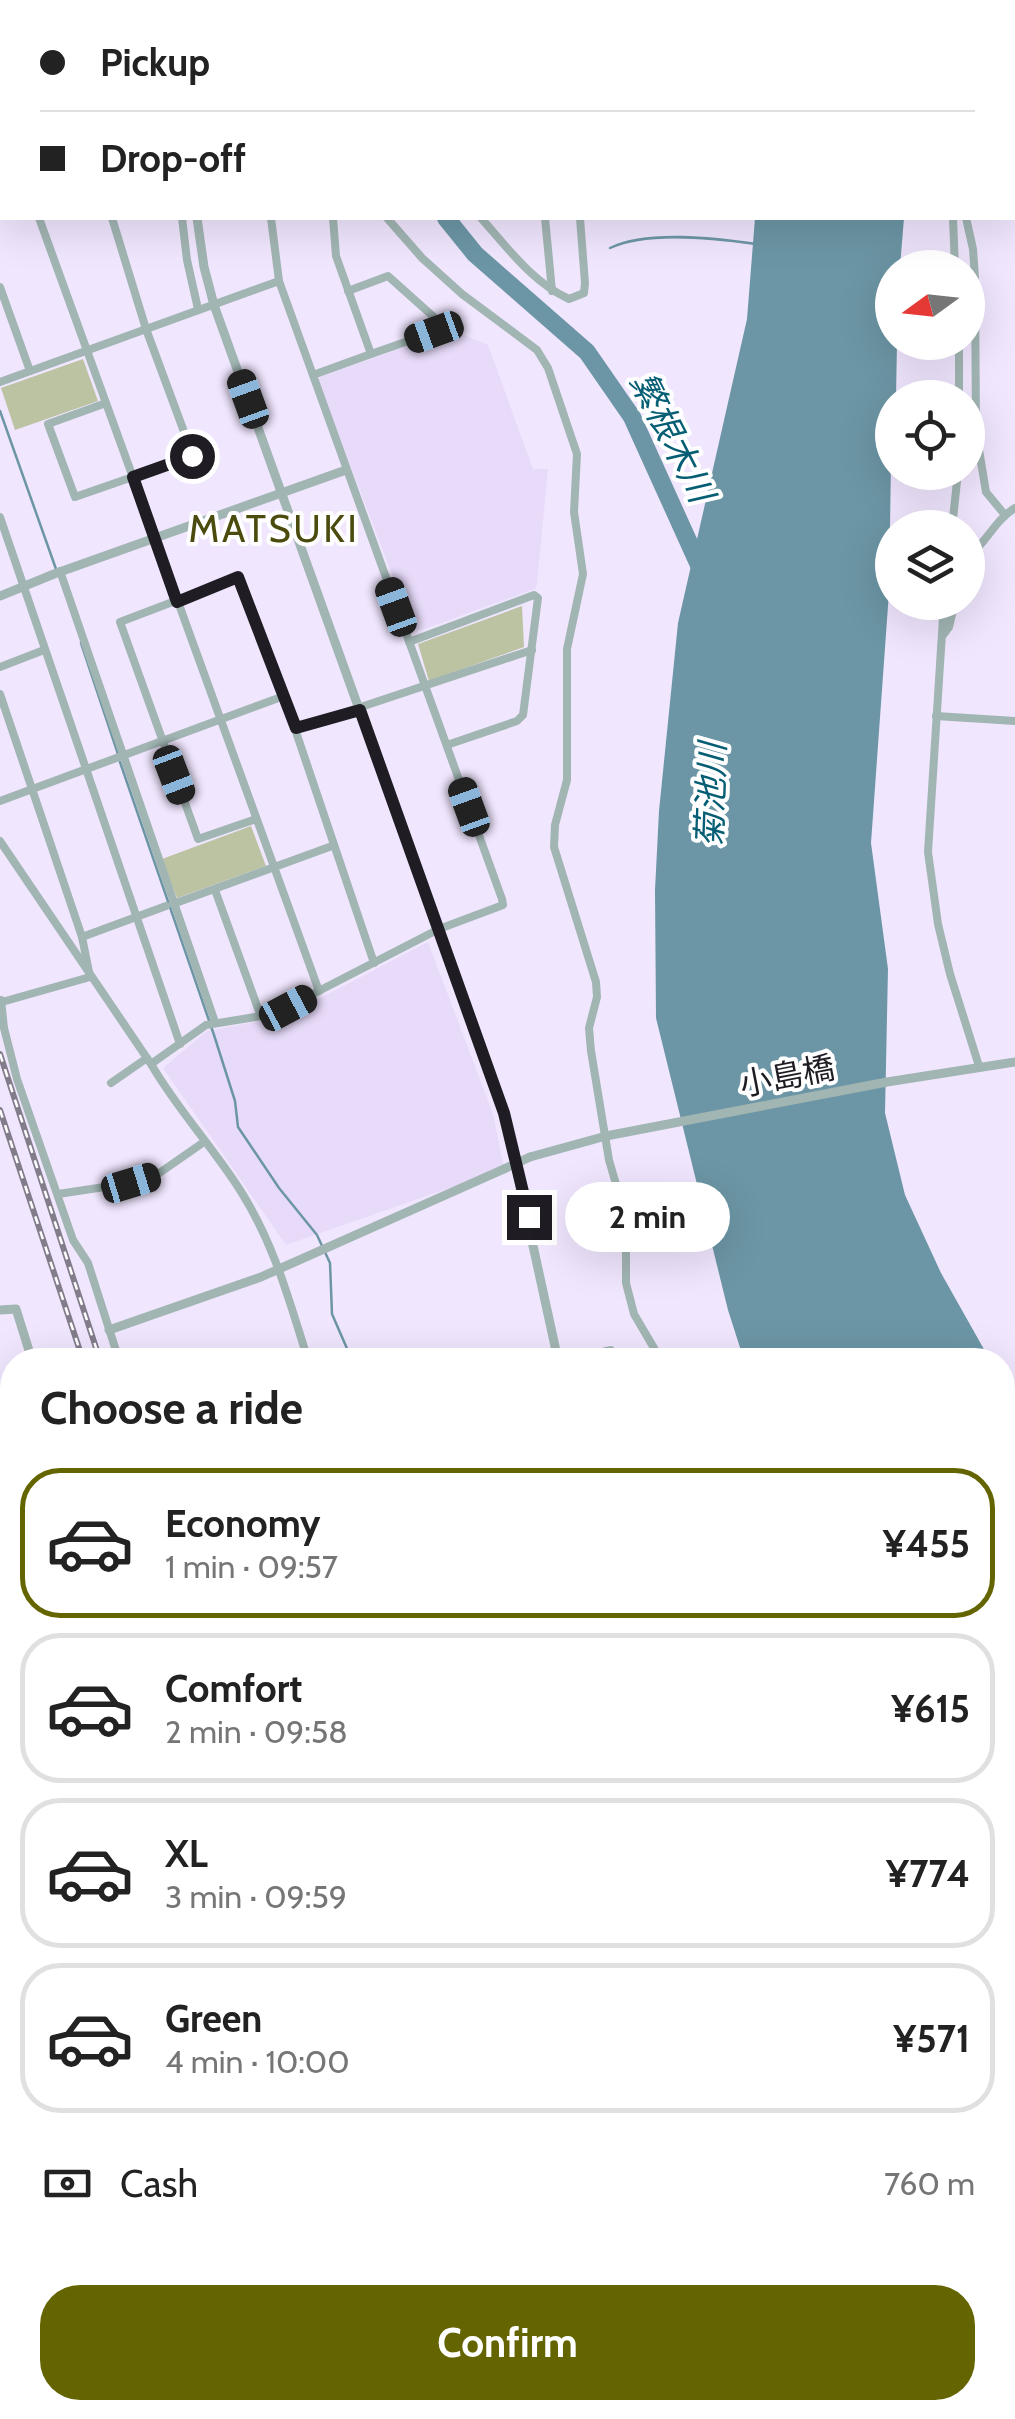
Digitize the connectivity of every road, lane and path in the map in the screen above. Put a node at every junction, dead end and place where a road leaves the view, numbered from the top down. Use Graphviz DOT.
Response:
graph roads {
  1 [pos="39,220"];
  2 [pos="113,220"];
  3 [pos="182,220"];
  4 [pos="197,220"];
  5 [pos="272,220"];
  6 [pos="333,220"];
  7 [pos="389,220"];
  8 [pos="483,220"];
  9 [pos="545,220"];
  10 [pos="580,220"];
  11 [pos="953,220"];
  12 [pos="967,220"];
  13 [pos="954,250"];
  14 [pos="278,282"];
  15 [pos="0,287"];
  16 [pos="348,290"];
  17 [pos="552,291"];
  18 [pos="214,305"];
  19 [pos="198,308"];
  20 [pos="146,329"];
  21 [pos="89,352"];
  22 [pos="372,354"];
  23 [pos="30,371"];
  24 [pos="313,375"];
  25 [pos="0,382"];
  26 [pos="106,403"];
  27 [pos="346,470"];
  28 [pos="133,477"];
  29 [pos="281,494"];
  30 [pos="1015,508"];
  31 [pos="1004,515"];
  32 [pos="1,521"];
  33 [pos="156,538"];
  34 [pos="985,538"];
  35 [pos="58,572"];
  36 [pos="24,587"];
  37 [pos="0,596"];
  38 [pos="177,602"];
  39 [pos="943,620"];
  40 [pos="951,620"];
  41 [pos="943,635"];
  42 [pos="408,642"];
  43 [pos="44,650"];
  44 [pos="532,650"];
  45 [pos="0,667"];
  46 [pos="425,688"];
  47 [pos="0,694"];
  48 [pos="284,696"];
  49 [pos="360,710"];
  50 [pos="936,716"];
  51 [pos="1015,721"];
  52 [pos="220,722"];
  53 [pos="296,728"];
  54 [pos="162,743"];
  55 [pos="447,745"];
  56 [pos="119,759"];
  57 [pos="86,770"];
  58 [pos="32,789"];
  59 [pos="0,801"];
  60 [pos="256,819"];
  61 [pos="0,841"];
  62 [pos="332,846"];
  63 [pos="274,868"];
  64 [pos="215,890"];
  65 [pos="170,905"];
  66 [pos="137,918"];
  67 [pos="439,929"];
  68 [pos="82,937"];
  69 [pos="374,963"];
  70 [pos="90,977"];
  71 [pos="319,991"];
  72 [pos="1,1000"];
  73 [pos="260,1014"];
  74 [pos="211,1024"];
  75 [pos="180,1044"];
  76 [pos="149,1061"];
  77 [pos="1015,1062"];
  78 [pos="974,1066"];
  79 [pos="111,1083"];
  80 [pos="610,1135"];
  81 [pos="204,1142"];
  82 [pos="58,1194"];
  83 [pos="280,1268"];
  84 [pos="0,1310"];
  85 [pos="109,1330"];
  86 [pos="28,1348"];
  87 [pos="115,1348"];
  88 [pos="304,1348"];
  89 [pos="555,1348"];
  90 [pos="654,1348"];
  1 -- 21 [label="street"];
  2 -- 20 [label="street"];
  3 -- 19 [label="street"];
  4 -- 18 [label="street"];
  5 -- 14 [label="street"];
  6 -- 16 [label="street"];
  7 -- 80 [label="street"];
  8 -- 17 [label="street"];
  9 -- 17 [label="street"];
  10 -- 17 [label="street"];
  11 -- 13 [label="street"];
  12 -- 31 [label="street"];
  14 -- 18 [label="street"];
  14 -- 24 [label="street"];
  15 -- 23 [label="street"];
  16 -- 22 [label="street"];
  16 -- 22 [label="street"];
  18 -- 19 [label="street"];
  18 -- 29 [label="street"];
  19 -- 20 [label="street"];
  20 -- 21 [label="street"];
  20 -- 28 [label="street"];
  21 -- 23 [label="street"];
  21 -- 26 [label="street"];
  22 -- 24 [label="street"];
  23 -- 25 [label="street"];
  24 -- 27 [label="street"];
  26 -- 28 [label="street"];
  26 -- 28 [label="street"];
  27 -- 29 [label="street"];
  27 -- 42 [label="street"];
  28 -- 33 [label="street"];
  29 -- 33 [label="street"];
  29 -- 49 [label="street"];
  30 -- 31 [label="street"];
  31 -- 34 [label="street"];
  32 -- 36 [label="street"];
  33 -- 35 [label="street"];
  33 -- 38 [label="street"];
  35 -- 36 [label="street"];
  35 -- 56 [label="street"];
  36 -- 37 [label="street"];
  36 -- 43 [label="street"];
  38 -- 48 [label="street"];
  38 -- 52 [label="street"];
  38 -- 54 [label="street"];
  39 -- 41 [label="street"];
  40 -- 41 [label="street"];
  41 -- 50 [label="street"];
  42 -- 44 [label="street"];
  42 -- 46 [label="street"];
  43 -- 45 [label="street"];
  43 -- 57 [label="street"];
  44 -- 46 [label="street"];
  44 -- 55 [label="street"];
  46 -- 49 [label="street"];
  46 -- 55 [label="street"];
  47 -- 58 [label="street"];
  48 -- 52 [label="street"];
  48 -- 53 [label="street"];
  49 -- 53 [label="street"];
  49 -- 67 [label="street"];
  50 -- 51 [label="street"];
  50 -- 78 [label="street"];
  52 -- 54 [label="street"];
  52 -- 60 [label="street"];
  53 -- 62 [label="street"];
  54 -- 56 [label="street"];
  54 -- 60 [label="street"];
  55 -- 67 [label="street"];
  56 -- 57 [label="street"];
  56 -- 65 [label="street"];
  57 -- 58 [label="street"];
  57 -- 66 [label="street"];
  58 -- 59 [label="street"];
  58 -- 68 [label="street"];
  60 -- 63 [label="street"];
  61 -- 70 [label="street"];
  62 -- 63 [label="street"];
  62 -- 69 [label="street"];
  63 -- 64 [label="street"];
  63 -- 71 [label="street"];
  64 -- 65 [label="street"];
  64 -- 73 [label="street"];
  65 -- 66 [label="street"];
  65 -- 74 [label="street"];
  66 -- 68 [label="street"];
  66 -- 75 [label="street"];
  67 -- 69 [label="street"];
  67 -- 89 [label="street"];
  68 -- 70 [label="street"];
  69 -- 71 [label="street"];
  70 -- 72 [label="street"];
  70 -- 76 [label="street"];
  71 -- 73 [label="street"];
  72 -- 82 [label="street"];
  73 -- 74 [label="street"];
  74 -- 75 [label="street"];
  75 -- 76 [label="street"];
  76 -- 79 [label="street"];
  76 -- 81 [label="street"];
  77 -- 78 [label="street, 小島橋"];
  78 -- 80 [label="street, 小島橋"];
  80 -- 83 [label="street, 小島橋, bridge"];
  80 -- 90 [label="street"];
  81 -- 82 [label="street"];
  81 -- 83 [label="street"];
  82 -- 85 [label="street"];
  83 -- 85 [label="street, 小島橋"];
  83 -- 88 [label="street"];
  84 -- 86 [label="street"];
  85 -- 87 [label="street"];
}
